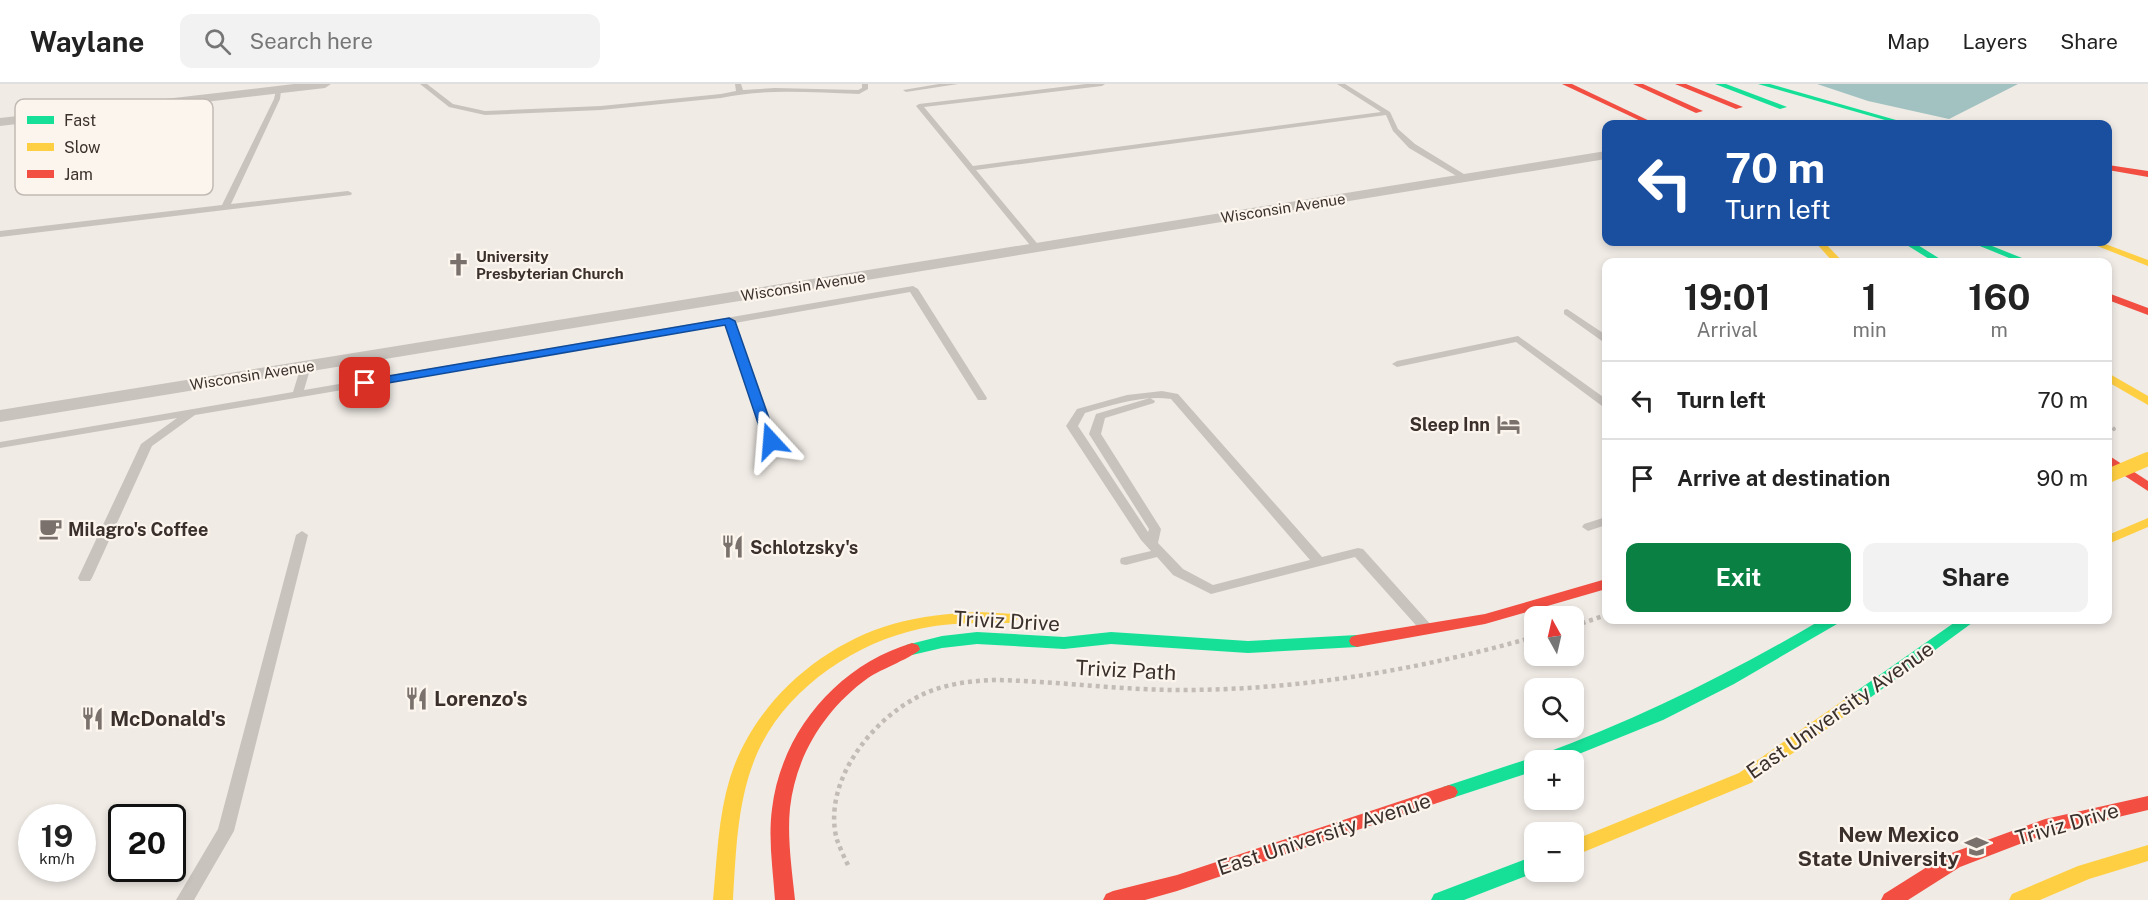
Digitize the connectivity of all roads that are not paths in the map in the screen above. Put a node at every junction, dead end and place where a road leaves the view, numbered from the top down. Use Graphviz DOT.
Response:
graph roads {
  1 [pos="324,84"];
  2 [pos="423,84"];
  3 [pos="738,84"];
  4 [pos="866,84"];
  5 [pos="955,84"];
  6 [pos="1102,84"];
  7 [pos="1340,84"];
  8 [pos="1566,84"];
  9 [pos="1637,84"];
  10 [pos="1679,84"];
  11 [pos="1719,84"];
  12 [pos="1762,84"];
  13 [pos="904,87"];
  14 [pos="1621,87"];
  15 [pos="280,88"];
  16 [pos="740,92"];
  17 [pos="197,99"];
  18 [pos="919,106"];
  19 [pos="1388,112"];
  20 [pos="1753,112"];
  21 [pos="1796,112"];
  22 [pos="1710,116"];
  23 [pos="1643,120"];
  24 [pos="1688,120"];
  25 [pos="1892,120"];
  26 [pos="15,121"];
  27 [pos="0,123"];
  28 [pos="1602,156"];
  29 [pos="972,168"];
  30 [pos="2112,169"];
  31 [pos="2148,174"];
  32 [pos="1468,179"];
  33 [pos="348,194"];
  34 [pos="225,208"];
  35 [pos="0,234"];
  36 [pos="1823,246"];
  37 [pos="1914,246"];
  38 [pos="1985,246"];
  39 [pos="2103,246"];
  40 [pos="1037,248"];
  41 [pos="1834,258"];
  42 [pos="1933,258"];
  43 [pos="2017,258"];
  44 [pos="2148,263"];
  45 [pos="902,270"];
  46 [pos="913,289"];
  47 [pos="2112,298"];
  48 [pos="1567,312"];
  49 [pos="2148,312"];
  50 [pos="729,321"];
  51 [pos="1602,336"];
  52 [pos="1397,364"];
  53 [pos="306,366"];
  54 [pos="2112,379"];
  55 [pos="297,395"];
  56 [pos="1174,396"];
  57 [pos="982,398"];
  58 [pos="1602,401"];
  59 [pos="2148,401"];
  60 [pos="192,412"];
  61 [pos="0,416"];
  62 [pos="771,441"];
  63 [pos="0,446"];
  64 [pos="2118,449"];
  65 [pos="2148,459"];
  66 [pos="2112,462"];
  67 [pos="2148,467"];
  68 [pos="2112,474"];
  69 [pos="2148,487"];
  70 [pos="1602,522"];
  71 [pos="2148,522"];
  72 [pos="1588,526"];
  73 [pos="302,535"];
  74 [pos="2113,538"];
  75 [pos="1156,547"];
  76 [pos="1126,561"];
  77 [pos="1319,562"];
  78 [pos="85,578"];
  79 [pos="1602,585"];
  80 [pos="1024,619"];
  81 [pos="1826,624"];
  82 [pos="1962,624"];
  83 [pos="1083,629"];
  84 [pos="1430,632"];
  85 [pos="1105,638"];
  86 [pos="1570,750"];
  87 [pos="1524,767"];
  88 [pos="2148,803"];
  89 [pos="1584,844"];
  90 [pos="2148,853"];
  91 [pos="1524,868"];
  92 [pos="1907,896"];
  93 [pos="185,900"];
  94 [pos="723,900"];
  95 [pos="785,900"];
  96 [pos="1113,900"];
  97 [pos="1441,900"];
  98 [pos="2019,900"];
  1 -- 15 [label="street"];
  2 -- 16 [label="lane"];
  3 -- 16 [label="lane"];
  4 -- 16 [label="lane"];
  5 -- 13 [label="lane"];
  6 -- 18 [label="lane"];
  7 -- 19 [label="lane"];
  8 -- 23 [label="main road"];
  9 -- 22 [label="main road"];
  10 -- 20 [label="main road"];
  11 -- 21 [label="main road"];
  12 -- 25 [label="main road"];
  13 -- 18 [label="lane"];
  14 -- 24 [label="main road"];
  15 -- 17 [label="street"];
  15 -- 34 [label="lane"];
  18 -- 29 [label="lane"];
  19 -- 29 [label="lane"];
  19 -- 32 [label="lane"];
  26 -- 27 [label="street"];
  28 -- 32 [label="street, Wisconsin Avenue"];
  29 -- 40 [label="lane"];
  30 -- 31 [label="main road"];
  32 -- 40 [label="street, Wisconsin Avenue"];
  33 -- 34 [label="lane"];
  34 -- 35 [label="lane"];
  36 -- 41 [label="main road"];
  37 -- 42 [label="main road"];
  38 -- 43 [label="main road"];
  39 -- 44 [label="main road"];
  40 -- 45 [label="street, Wisconsin Avenue"];
  45 -- 46 [label="lane"];
  45 -- 53 [label="street, Wisconsin Avenue"];
  46 -- 50 [label="lane"];
  46 -- 57 [label="lane"];
  47 -- 49 [label="main road"];
  48 -- 51 [label="lane"];
  50 -- 55 [label="lane"];
  50 -- 62 [label="lane"];
  52 -- 58 [label="lane"];
  53 -- 55 [label="lane"];
  53 -- 61 [label="street, Wisconsin Avenue"];
  54 -- 59 [label="main road"];
  55 -- 60 [label="lane"];
  56 -- 75 [label="lane"];
  56 -- 75 [label="lane"];
  56 -- 77 [label="lane"];
  60 -- 63 [label="lane"];
  60 -- 78 [label="lane"];
  64 -- 67 [label="main road"];
  65 -- 68 [label="main road, bridge"];
  66 -- 69 [label="main road"];
  70 -- 72 [label="lane"];
  71 -- 74 [label="main road"];
  73 -- 93 [label="lane"];
  75 -- 76 [label="lane"];
  75 -- 77 [label="lane"];
  77 -- 84 [label="lane"];
  79 -- 84 [label="main road, Triviz Drive"];
  80 -- 94 [label="main road, Triviz Drive"];
  81 -- 86 [label="main road"];
  82 -- 89 [label="main road, East University Avenue"];
  83 -- 85 [label="main road, Triviz Drive"];
  84 -- 85 [label="main road, Triviz Drive"];
  85 -- 95 [label="main road, Triviz Drive"];
  87 -- 96 [label="main road, East University Avenue"];
  88 -- 92 [label="main road, Triviz Drive"];
  90 -- 98 [label="main road"];
  91 -- 97 [label="main road"];
}
